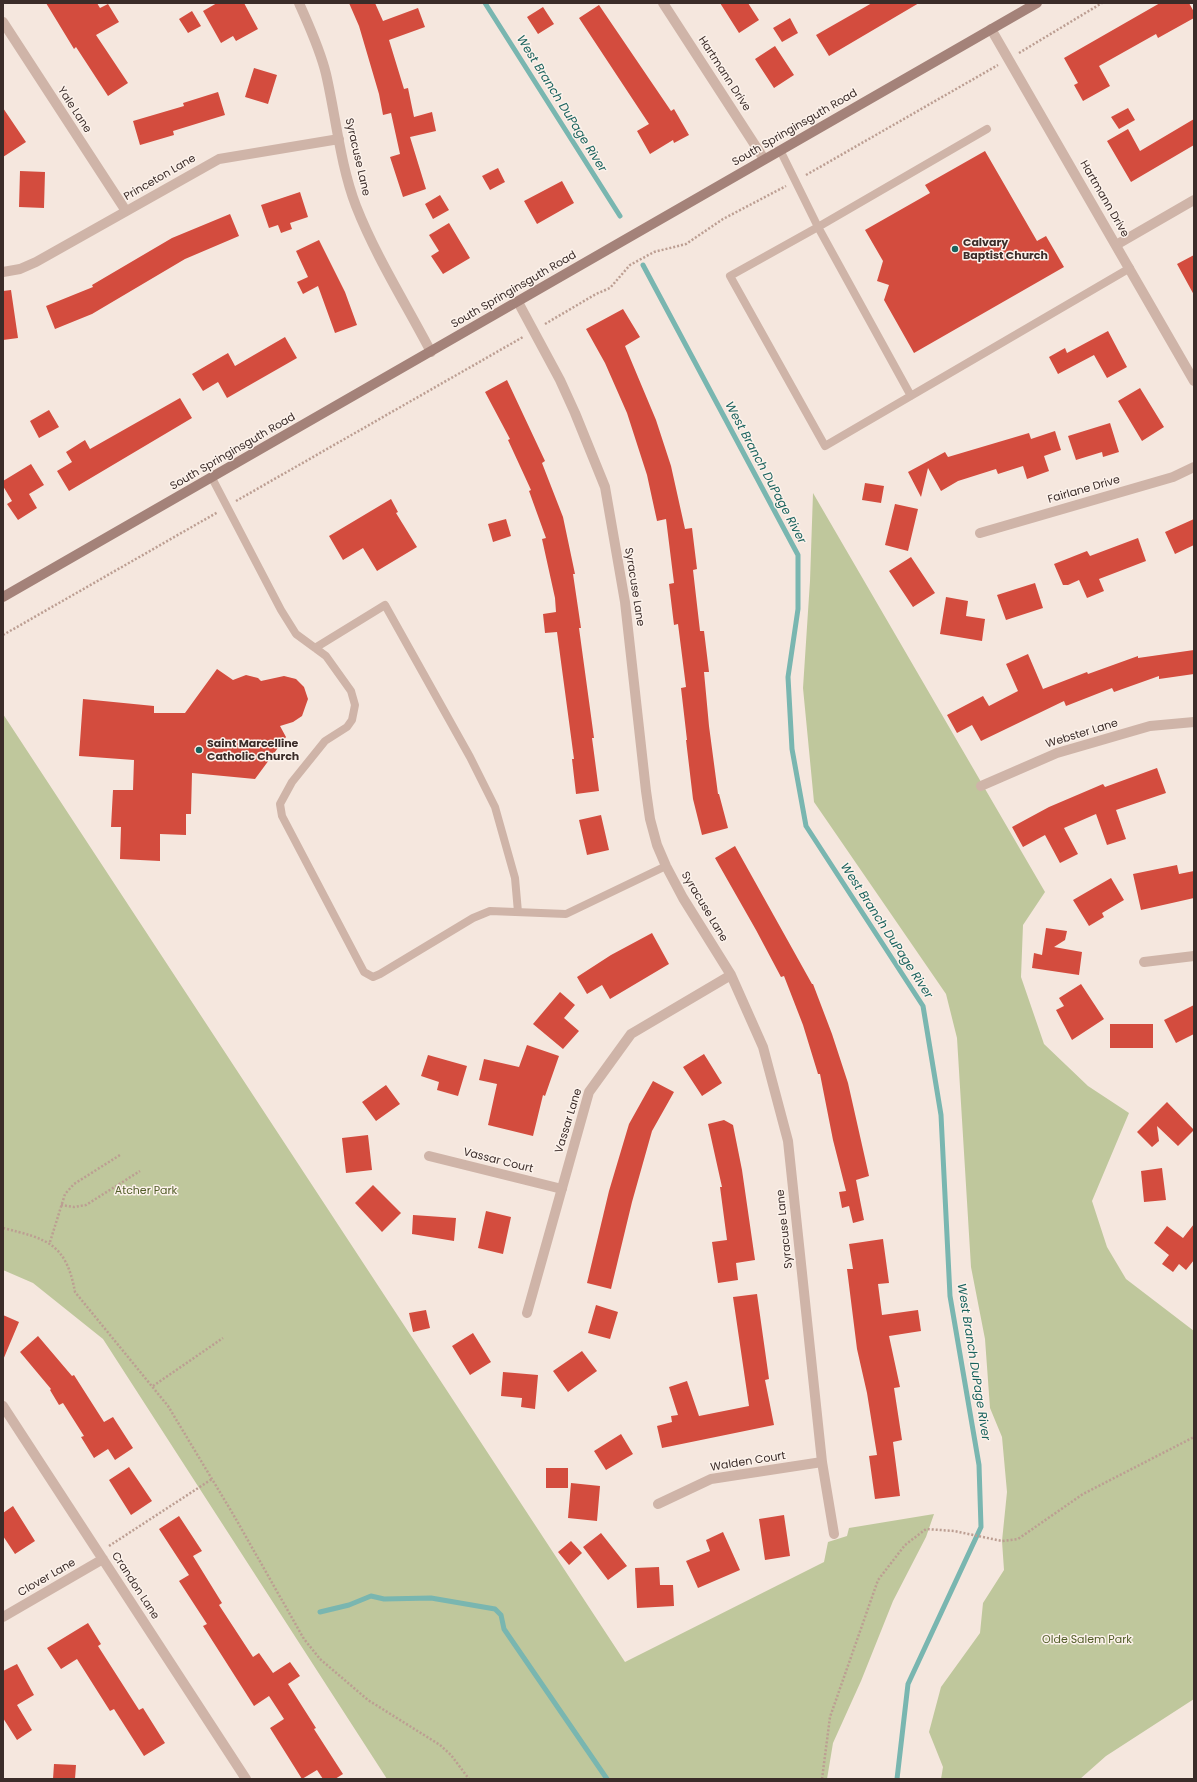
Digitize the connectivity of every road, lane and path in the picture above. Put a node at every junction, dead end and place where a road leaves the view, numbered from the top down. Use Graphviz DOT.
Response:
graph roads {
  1 [pos="299,3"];
  2 [pos="663,3"];
  3 [pos="1037,3"];
  4 [pos="1102,3"];
  5 [pos="3,22"];
  6 [pos="991,29"];
  7 [pos="1009,59"];
  8 [pos="988,129"];
  9 [pos="339,139"];
  10 [pos="780,150"];
  11 [pos="764,159"];
  12 [pos="796,180"];
  13 [pos="1194,200"];
  14 [pos="126,211"];
  15 [pos="818,227"];
  16 [pos="1116,244"];
  17 [pos="1130,268"];
  18 [pos="3,272"];
  19 [pos="518,302"];
  20 [pos="534,331"];
  21 [pos="431,352"];
  22 [pos="1194,381"];
  23 [pos="911,396"];
  24 [pos="1194,467"];
  25 [pos="212,478"];
  26 [pos="228,506"];
  27 [pos="980,533"];
  28 [pos="3,597"];
  29 [pos="3,635"];
  30 [pos="315,648"];
  31 [pos="1194,722"];
  32 [pos="981,786"];
  33 [pos="666,866"];
  34 [pos="518,912"];
  35 [pos="1194,956"];
  36 [pos="1144,962"];
  37 [pos="731,975"];
  38 [pos="120,1155"];
  39 [pos="429,1156"];
  40 [pos="140,1171"];
  41 [pos="562,1190"];
  42 [pos="62,1205"];
  43 [pos="3,1228"];
  44 [pos="50,1242"];
  45 [pos="527,1314"];
  46 [pos="223,1338"];
  47 [pos="153,1386"];
  48 [pos="3,1406"];
  49 [pos="1194,1437"];
  50 [pos="822,1462"];
  51 [pos="212,1479"];
  52 [pos="658,1504"];
  53 [pos="834,1534"];
  54 [pos="109,1546"];
  55 [pos="103,1559"];
  56 [pos="3,1617"];
  57 [pos="246,1779"];
  58 [pos="469,1779"];
  59 [pos="822,1779"];
  1 -- 9 [label="street, Syracuse Lane"];
  2 -- 11 [label="street, Hartmann Drive"];
  3 -- 6 [label="street, South Springinsguth Road"];
  4 -- 7 [label="path"];
  5 -- 14 [label="street, Yale Lane"];
  6 -- 7 [label="street, Hartmann Drive"];
  6 -- 10 [label="street, South Springinsguth Road"];
  7 -- 12 [label="path"];
  7 -- 16 [label="street, Hartmann Drive"];
  8 -- 15 [label="lane"];
  9 -- 14 [label="street, Princeton Lane"];
  9 -- 21 [label="street, Syracuse Lane"];
  10 -- 11 [label="street, South Springinsguth Road"];
  10 -- 12 [label="lane"];
  11 -- 19 [label="street, South Springinsguth Road"];
  12 -- 15 [label="lane"];
  12 -- 20 [label="path"];
  13 -- 16 [label="street"];
  14 -- 18 [label="street, Princeton Lane"];
  15 -- 23 [label="lane"];
  15 -- 23 [label="lane"];
  16 -- 17 [label="street, Hartmann Drive"];
  17 -- 22 [label="street, Hartmann Drive"];
  17 -- 23 [label="lane"];
  19 -- 20 [label="street, Syracuse Lane"];
  19 -- 21 [label="street, South Springinsguth Road"];
  20 -- 26 [label="path"];
  20 -- 33 [label="street, Syracuse Lane"];
  21 -- 25 [label="street, South Springinsguth Road"];
  24 -- 27 [label="street, Fairlane Drive"];
  25 -- 26 [label="lane"];
  25 -- 28 [label="street, South Springinsguth Road"];
  26 -- 29 [label="path"];
  26 -- 30 [label="lane"];
  30 -- 34 [label="lane"];
  30 -- 34 [label="lane"];
  31 -- 32 [label="street, Webster Lane"];
  33 -- 34 [label="lane"];
  33 -- 37 [label="street, Syracuse Lane"];
  35 -- 36 [label="street"];
  37 -- 41 [label="street, Vassar Lane"];
  37 -- 50 [label="street, Syracuse Lane"];
  38 -- 42 [label="path"];
  39 -- 41 [label="street, Vassar Court"];
  40 -- 42 [label="path"];
  41 -- 45 [label="street, Vassar Lane"];
  42 -- 44 [label="path"];
  43 -- 44 [label="path"];
  44 -- 47 [label="path"];
  46 -- 47 [label="path"];
  47 -- 51 [label="path"];
  48 -- 55 [label="street, Crandon Lane"];
  49 -- 59 [label="path"];
  50 -- 52 [label="street, Walden Court"];
  50 -- 53 [label="street, Syracuse Lane"];
  51 -- 54 [label="path"];
  51 -- 58 [label="path"];
  55 -- 56 [label="street, Clover Lane"];
  55 -- 57 [label="street, Crandon Lane"];
}
